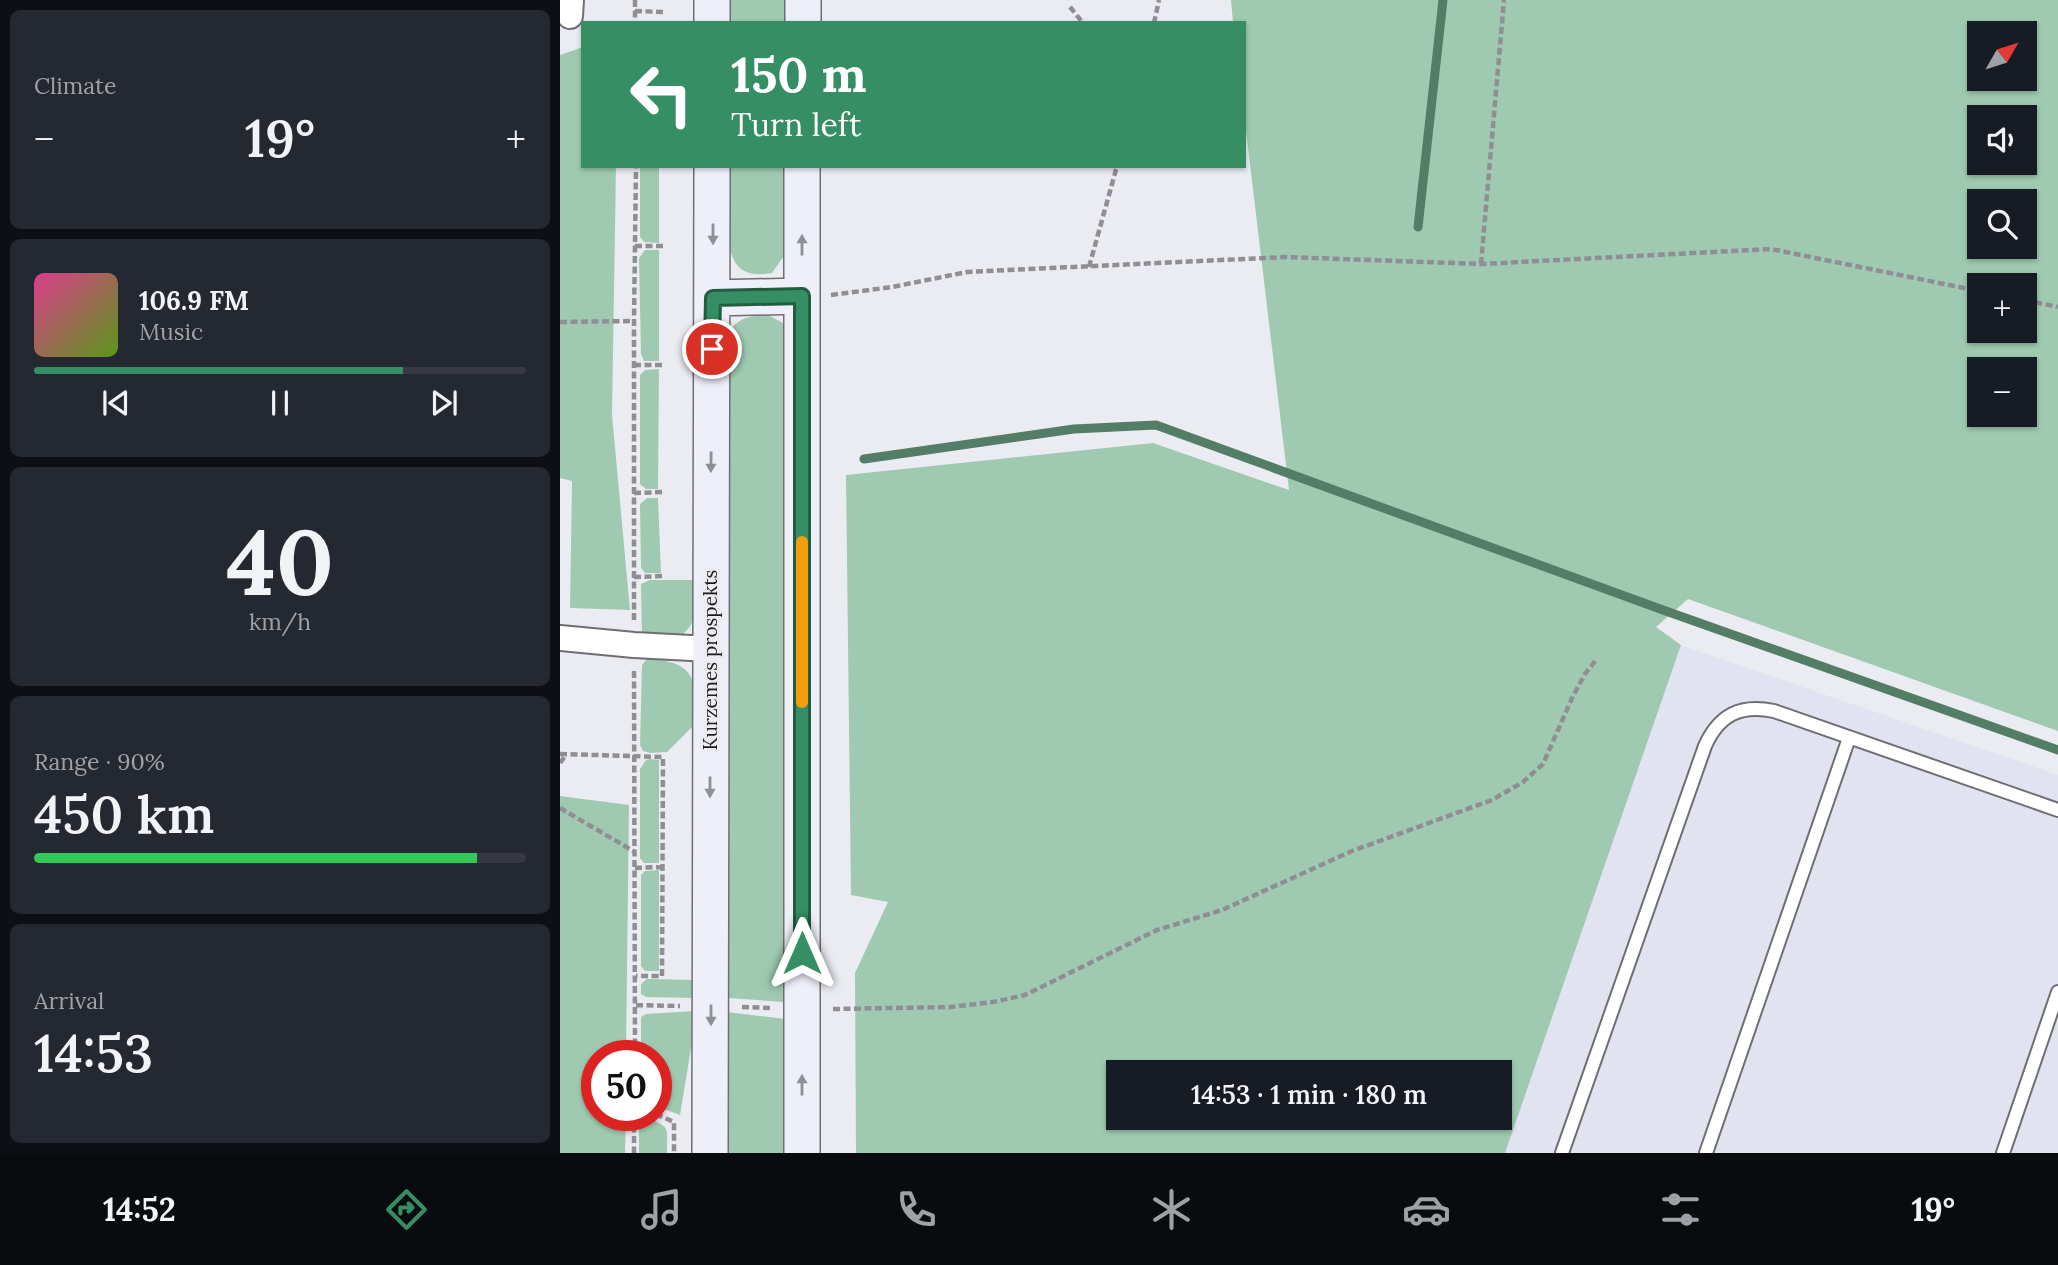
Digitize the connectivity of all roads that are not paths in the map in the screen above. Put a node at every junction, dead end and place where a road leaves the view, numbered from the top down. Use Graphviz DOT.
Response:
graph roads {
  1 [pos="712,0"];
  2 [pos="803,0"];
  3 [pos="712,21"];
  4 [pos="803,21"];
  5 [pos="712,168"];
  6 [pos="802,168"];
  7 [pos="802,296"];
  8 [pos="705,298"];
  9 [pos="560,637"];
  10 [pos="710,649"];
  11 [pos="1849,737"];
  12 [pos="2058,810"];
  13 [pos="2058,992"];
  14 [pos="710,1153"];
  15 [pos="802,1153"];
  16 [pos="1562,1153"];
  17 [pos="1706,1153"];
  18 [pos="2003,1153"];
  1 -- 3 [label="main road"];
  2 -- 4 [label="main road"];
  5 -- 8 [label="main road, Kurzemes prospekts, one-way"];
  7 -- 6 [label="main road, one-way"];
  7 -- 8 [label="main road"];
  15 -- 7 [label="main road, one-way"];
  8 -- 10 [label="main road, Kurzemes prospekts, one-way"];
  9 -- 10 [label="street"];
  10 -- 14 [label="main road, Kurzemes prospekts, one-way"];
  11 -- 12 [label="lane"];
  11 -- 16 [label="lane"];
  11 -- 17 [label="lane"];
  13 -- 18 [label="lane"];
}
